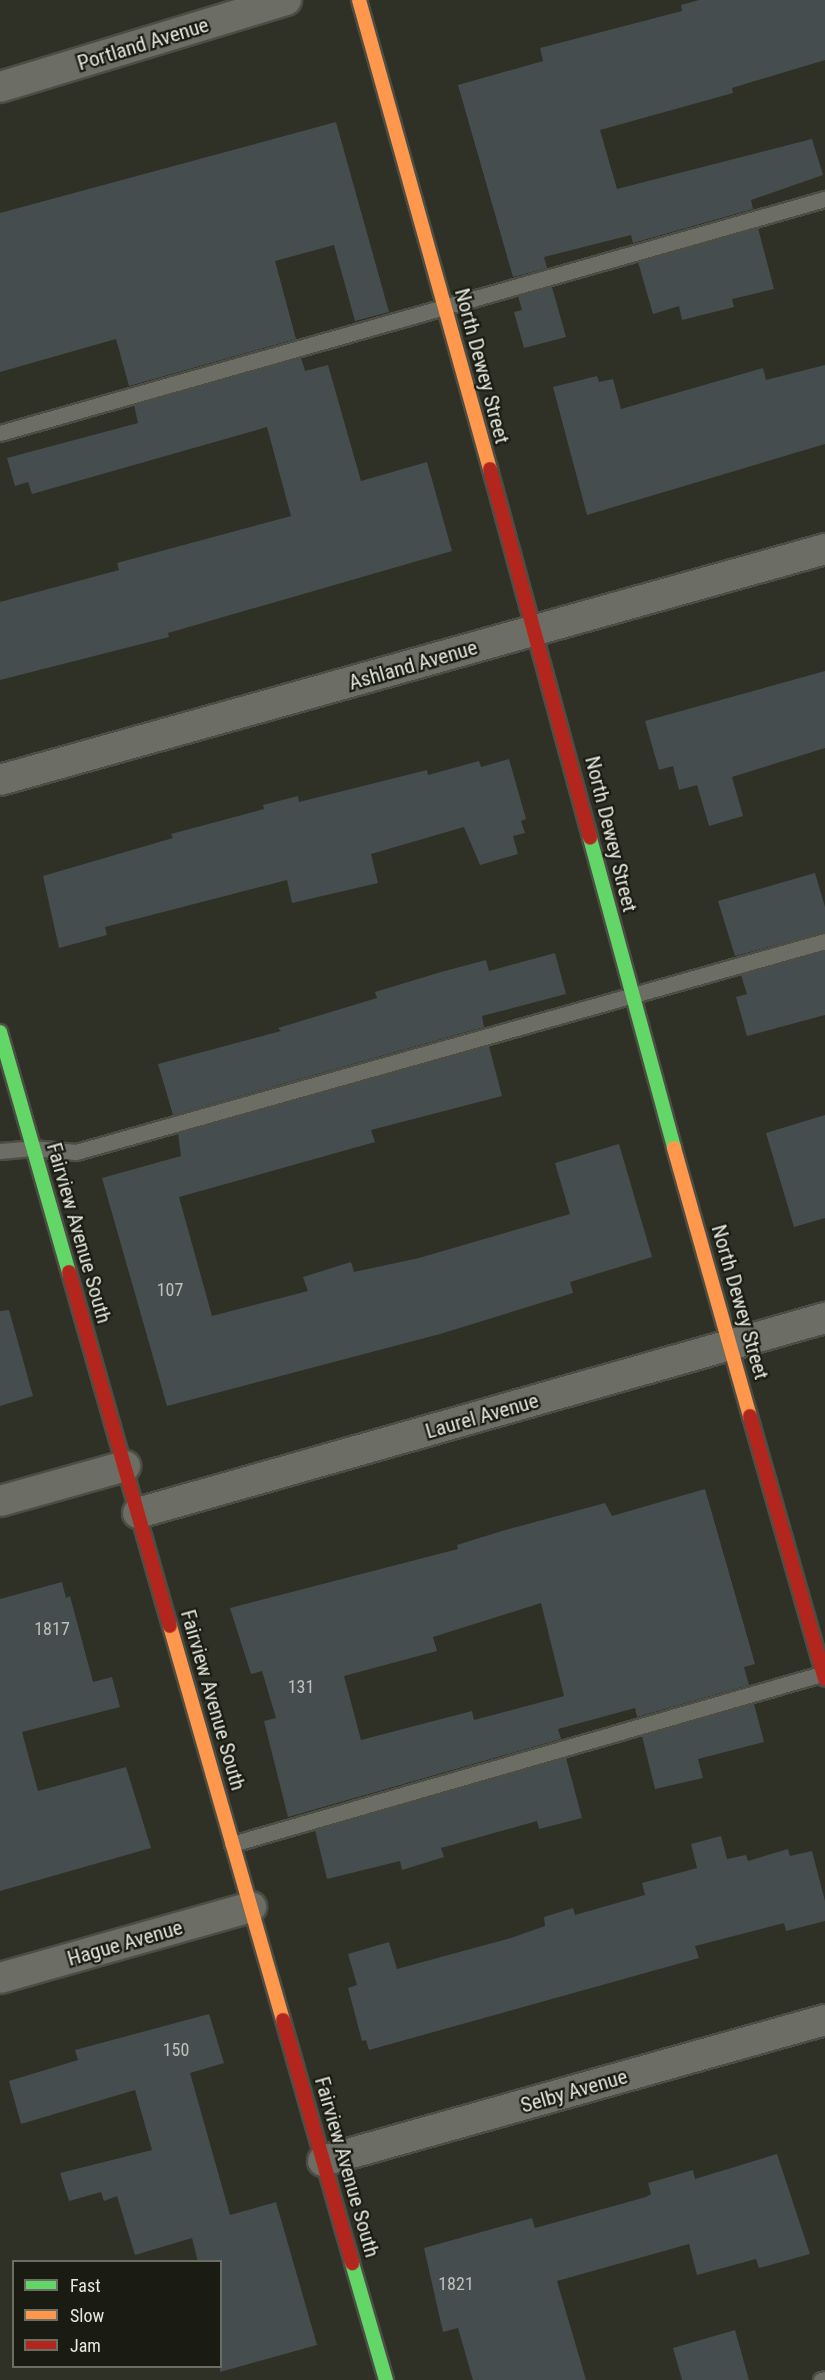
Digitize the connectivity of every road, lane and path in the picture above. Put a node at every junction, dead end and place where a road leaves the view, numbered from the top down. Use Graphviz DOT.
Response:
graph roads {
  1 [pos="286,0"];
  2 [pos="359,0"];
  3 [pos="0,87"];
  4 [pos="825,199"];
  5 [pos="445,309"];
  6 [pos="0,433"];
  7 [pos="825,549"];
  8 [pos="534,630"];
  9 [pos="0,780"];
  10 [pos="825,940"];
  11 [pos="632,996"];
  12 [pos="0,1032"];
  13 [pos="33,1148"];
  14 [pos="0,1151"];
  15 [pos="825,1318"];
  16 [pos="730,1345"];
  17 [pos="124,1466"];
  18 [pos="0,1501"];
  19 [pos="138,1513"];
  20 [pos="824,1675"];
  21 [pos="232,1844"];
  22 [pos="251,1907"];
  23 [pos="0,1978"];
  24 [pos="825,2020"];
  25 [pos="323,2161"];
  26 [pos="386,2380"];
  1 -- 3 [label="street, Portland Avenue"];
  2 -- 5 [label="street, North Dewey Street"];
  4 -- 5 [label="lane"];
  5 -- 6 [label="lane"];
  5 -- 8 [label="street, North Dewey Street"];
  7 -- 8 [label="street, Ashland Avenue"];
  8 -- 9 [label="street, Ashland Avenue"];
  8 -- 11 [label="street, North Dewey Street"];
  10 -- 11 [label="lane"];
  11 -- 13 [label="lane"];
  11 -- 16 [label="street, North Dewey Street"];
  12 -- 13 [label="street, Fairview Avenue South"];
  13 -- 14 [label="lane"];
  13 -- 17 [label="street, Fairview Avenue South"];
  15 -- 16 [label="street, Laurel Avenue"];
  16 -- 19 [label="street, Laurel Avenue"];
  16 -- 20 [label="street, North Dewey Street"];
  17 -- 18 [label="street"];
  17 -- 19 [label="street, Fairview Avenue South"];
  19 -- 21 [label="street, Fairview Avenue South"];
  20 -- 21 [label="lane"];
  21 -- 22 [label="street, Fairview Avenue South"];
  22 -- 23 [label="street, Hague Avenue"];
  22 -- 25 [label="street, Fairview Avenue South"];
  24 -- 25 [label="street, Selby Avenue"];
  25 -- 26 [label="street, Fairview Avenue South"];
}
